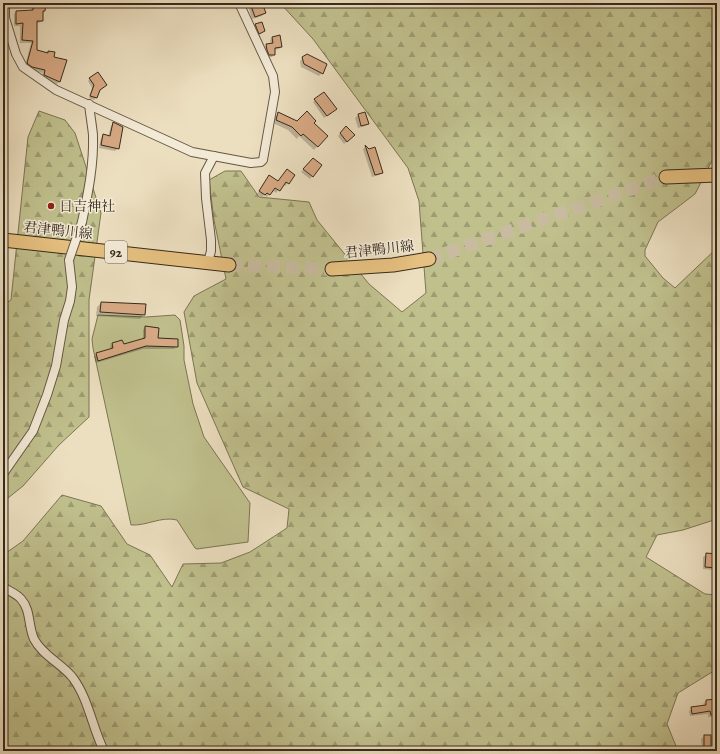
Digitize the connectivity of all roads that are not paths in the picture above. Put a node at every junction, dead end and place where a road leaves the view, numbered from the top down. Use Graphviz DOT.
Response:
graph roads {
  1 [pos="4,3"];
  2 [pos="239,3"];
  3 [pos="88,104"];
  4 [pos="214,156"];
  5 [pos="717,174"];
  6 [pos="666,177"];
  7 [pos="3,240"];
  8 [pos="429,259"];
  9 [pos="208,262"];
  10 [pos="229,265"];
  11 [pos="332,269"];
  12 [pos="3,474"];
  13 [pos="3,587"];
  14 [pos="104,751"];
  1 -- 3 [label="street"];
  2 -- 4 [label="street"];
  3 -- 4 [label="street"];
  3 -- 12 [label="street, bridge"];
  4 -- 9 [label="street"];
  5 -- 6 [label="main road"];
  7 -- 9 [label="main road, 君津鴨川線 / 92"];
  8 -- 11 [label="main road, 君津鴨川線"];
  9 -- 10 [label="main road, 君津鴨川線 / 92"];
  13 -- 14 [label="street"];
}
